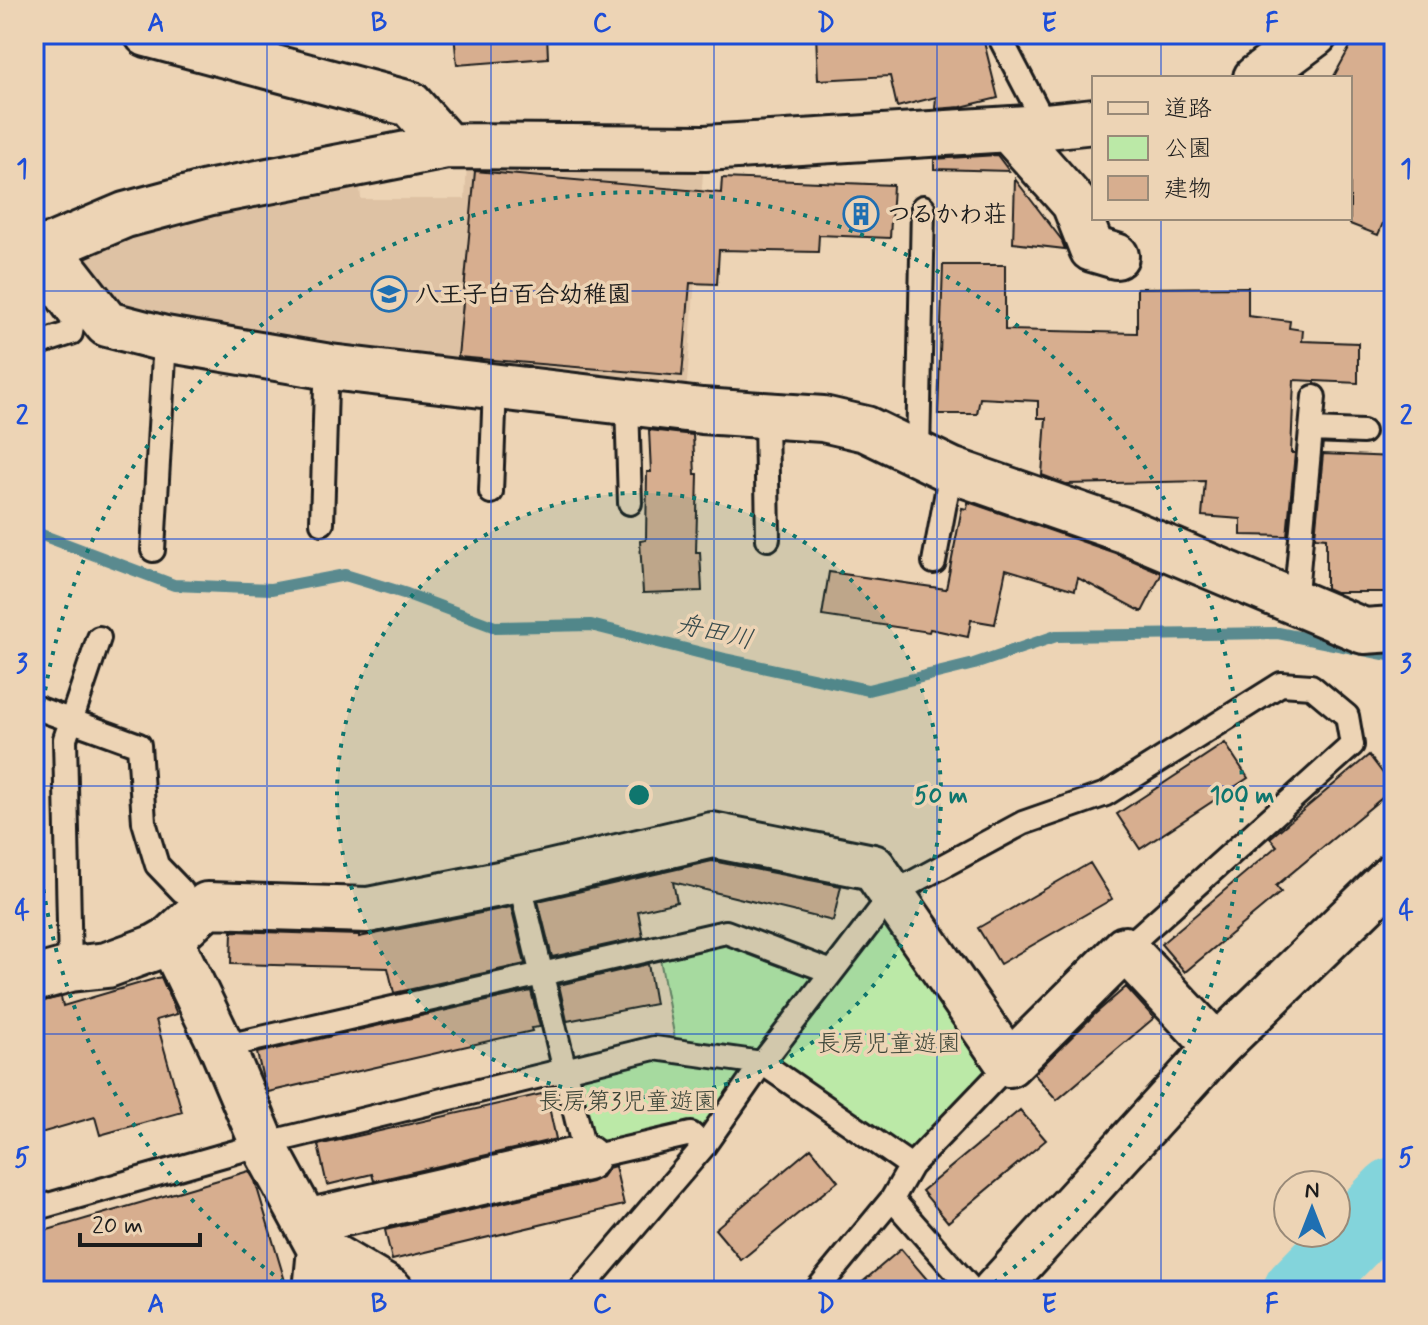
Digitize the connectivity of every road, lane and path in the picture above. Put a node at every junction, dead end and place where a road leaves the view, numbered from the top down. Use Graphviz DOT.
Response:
graph roads {
  1 [pos="147,34"];
  2 [pos="998,34"];
  3 [pos="1315,34"];
  4 [pos="1259,76"];
  5 [pos="1092,121"];
  6 [pos="1027,128"];
  7 [pos="447,146"];
  8 [pos="923,207"];
  9 [pos="41,254"];
  10 [pos="1116,256"];
  11 [pos="165,339"];
  12 [pos="34,345"];
  13 [pos="330,367"];
  14 [pos="495,386"];
  15 [pos="1314,397"];
  16 [pos="627,403"];
  17 [pos="766,416"];
  18 [pos="1312,430"];
  19 [pos="1363,432"];
  20 [pos="935,462"];
  21 [pos="491,492"];
  22 [pos="630,503"];
  23 [pos="322,523"];
  24 [pos="768,539"];
  25 [pos="153,550"];
  26 [pos="934,562"];
  27 [pos="1295,604"];
  28 [pos="1394,629"];
  29 [pos="99,638"];
  30 [pos="34,707"];
  31 [pos="71,719"];
  32 [pos="1394,875"];
  33 [pos="519,880"];
  34 [pos="182,891"];
  35 [pos="893,893"];
  36 [pos="170,939"];
  37 [pos="1125,949"];
  38 [pos="832,972"];
  39 [pos="52,974"];
  40 [pos="543,974"];
  41 [pos="222,1047"];
  42 [pos="1217,1047"];
  43 [pos="762,1063"];
  44 [pos="1009,1064"];
  45 [pos="565,1069"];
  46 [pos="263,1144"];
  47 [pos="704,1146"];
  48 [pos="586,1158"];
  49 [pos="911,1166"];
  50 [pos="892,1199"];
  51 [pos="34,1209"];
  52 [pos="314,1254"];
  53 [pos="391,1291"];
  54 [pos="580,1291"];
  55 [pos="816,1291"];
  56 [pos="973,1291"];
  57 [pos="995,1291"];
  1 -- 7 [label="street"];
  2 -- 6 [label="lane"];
  3 -- 4 [label="street"];
  5 -- 6 [label="street"];
  6 -- 7 [label="street"];
  6 -- 10 [label="street"];
  7 -- 9 [label="street"];
  8 -- 20 [label="lane"];
  9 -- 11 [label="street"];
  9 -- 12 [label="lane"];
  11 -- 13 [label="street"];
  11 -- 25 [label="lane"];
  13 -- 14 [label="street"];
  13 -- 23 [label="lane"];
  14 -- 16 [label="street"];
  14 -- 21 [label="lane"];
  15 -- 18 [label="lane"];
  16 -- 17 [label="street"];
  16 -- 22 [label="lane"];
  17 -- 20 [label="street"];
  17 -- 24 [label="lane"];
  18 -- 19 [label="lane"];
  18 -- 27 [label="lane"];
  20 -- 26 [label="lane"];
  20 -- 27 [label="street"];
  27 -- 28 [label="street"];
  29 -- 31 [label="lane"];
  30 -- 31 [label="lane"];
  31 -- 34 [label="lane"];
  31 -- 39 [label="lane"];
  32 -- 42 [label="street"];
  33 -- 35 [label="street"];
  33 -- 36 [label="street"];
  33 -- 40 [label="lane"];
  35 -- 37 [label="lane"];
  35 -- 38 [label="lane"];
  35 -- 44 [label="street"];
  36 -- 39 [label="street"];
  36 -- 41 [label="street"];
  37 -- 42 [label="street"];
  37 -- 44 [label="street"];
  38 -- 40 [label="lane"];
  38 -- 43 [label="lane"];
  40 -- 41 [label="lane"];
  40 -- 45 [label="lane"];
  41 -- 46 [label="street"];
  42 -- 57 [label="street"];
  43 -- 45 [label="lane"];
  43 -- 47 [label="lane"];
  43 -- 49 [label="lane"];
  44 -- 49 [label="lane"];
  45 -- 46 [label="lane"];
  45 -- 48 [label="lane"];
  46 -- 51 [label="lane"];
  46 -- 52 [label="street"];
  47 -- 48 [label="lane"];
  47 -- 54 [label="lane"];
  48 -- 52 [label="street"];
  49 -- 50 [label="lane"];
  50 -- 55 [label="lane"];
  50 -- 56 [label="lane"];
  52 -- 53 [label="street"];
}
